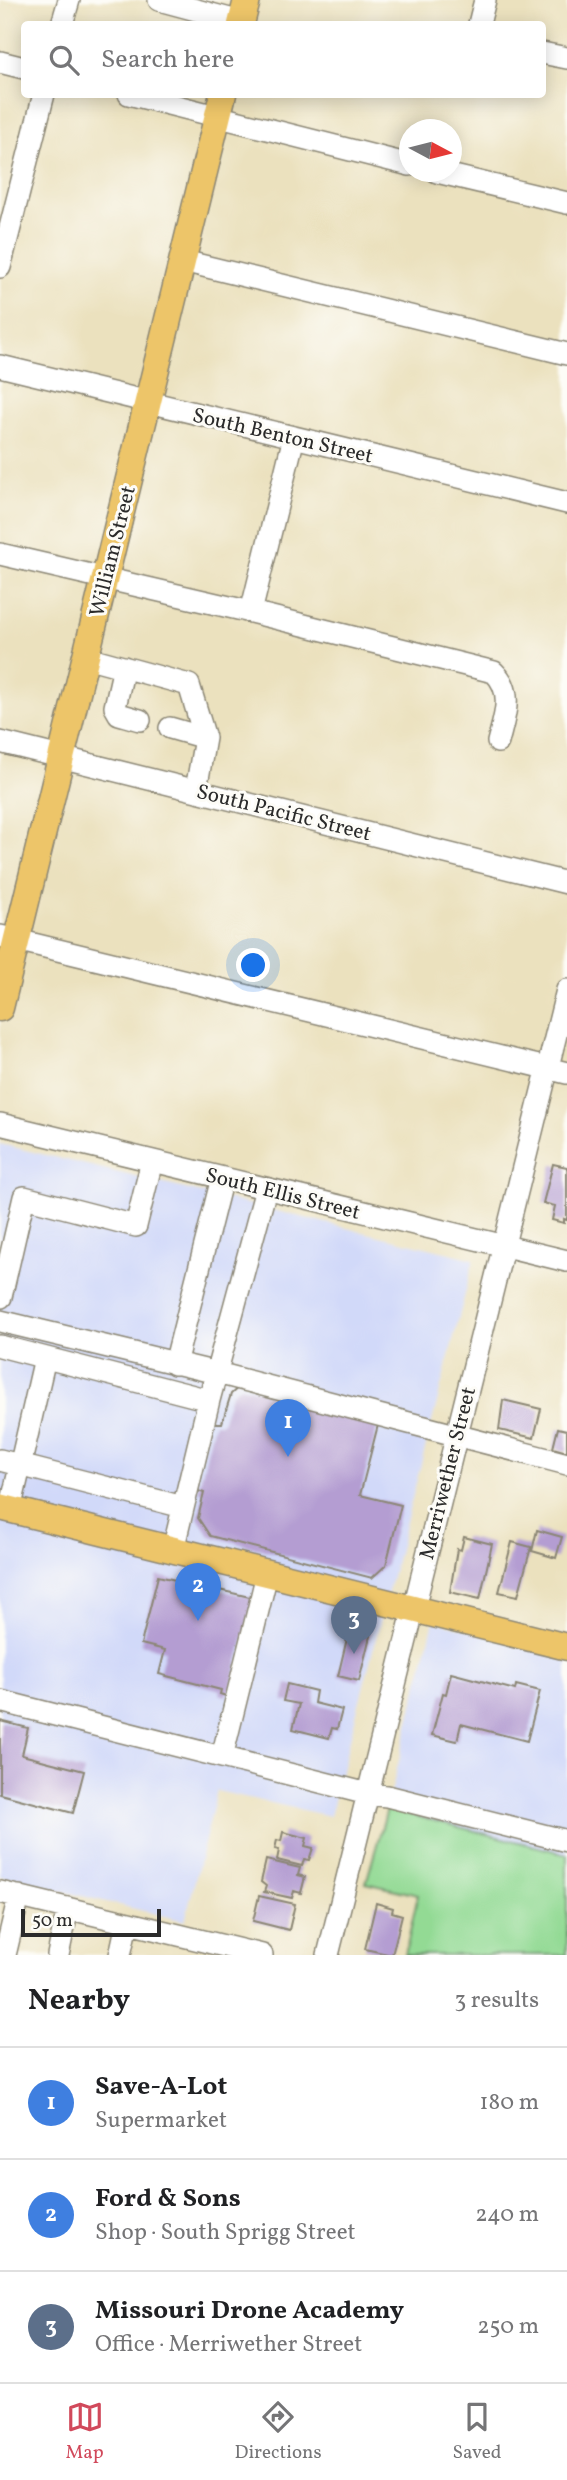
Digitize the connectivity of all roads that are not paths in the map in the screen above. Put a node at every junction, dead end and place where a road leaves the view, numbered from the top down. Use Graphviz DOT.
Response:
graph roads {
  1 [pos="69,0"];
  2 [pos="159,0"];
  3 [pos="485,0"];
  4 [pos="243,15"];
  5 [pos="200,18"];
  6 [pos="63,21"];
  7 [pos="480,21"];
  8 [pos="546,54"];
  9 [pos="567,58"];
  10 [pos="0,62"];
  11 [pos="21,67"];
  12 [pos="43,98"];
  13 [pos="158,98"];
  14 [pos="180,101"];
  15 [pos="220,106"];
  16 [pos="399,162"];
  17 [pos="462,178"];
  18 [pos="567,204"];
  19 [pos="183,261"];
  20 [pos="0,267"];
  21 [pos="567,354"];
  22 [pos="0,366"];
  23 [pos="148,403"];
  24 [pos="294,437"];
  25 [pos="567,502"];
  26 [pos="0,554"];
  27 [pos="106,577"];
  28 [pos="251,612"];
  29 [pos="86,657"];
  30 [pos="124,667"];
  31 [pos="140,720"];
  32 [pos="170,728"];
  33 [pos="205,738"];
  34 [pos="0,742"];
  35 [pos="498,742"];
  36 [pos="62,756"];
  37 [pos="196,790"];
  38 [pos="567,883"];
  39 [pos="8,938"];
  40 [pos="567,990"];
  41 [pos="2,991"];
  42 [pos="557,1071"];
  43 [pos="0,1124"];
  44 [pos="152,1161"];
  45 [pos="222,1178"];
  46 [pos="266,1189"];
  47 [pos="504,1245"];
  48 [pos="5,1256"];
  49 [pos="567,1261"];
  50 [pos="1,1297"];
  51 [pos="0,1321"];
  52 [pos="0,1346"];
  53 [pos="45,1358"];
  54 [pos="175,1364"];
  55 [pos="217,1373"];
  56 [pos="209,1400"];
  57 [pos="457,1435"];
  58 [pos="10,1462"];
  59 [pos="567,1464"];
  60 [pos="183,1507"];
  61 [pos="5,1508"];
  62 [pos="173,1550"];
  63 [pos="267,1574"];
  64 [pos="413,1610"];
  65 [pos="567,1647"];
  66 [pos="0,1701"];
  67 [pos="222,1757"];
  68 [pos="368,1794"];
  69 [pos="567,1841"];
  70 [pos="9,1894"];
  71 [pos="68,1909"];
  72 [pos="127,1923"];
  73 [pos="175,1945"];
  74 [pos="5,1955"];
  75 [pos="58,1955"];
  76 [pos="120,1955"];
  77 [pos="262,1955"];
  78 [pos="328,1955"];
  1 -- 6 [label="street"];
  2 -- 5 [label="street"];
  3 -- 7 [label="street"];
  4 -- 5 [label="street"];
  8 -- 9 [label="street"];
  10 -- 11 [label="street"];
  12 -- 20 [label="street"];
  13 -- 14 [label="street"];
  14 -- 15 [label="street"];
  15 -- 16 [label="street"];
  15 -- 19 [label="main road, William Street"];
  17 -- 18 [label="street"];
  19 -- 21 [label="street"];
  19 -- 23 [label="main road, William Street"];
  22 -- 23 [label="street, South Benton Street"];
  23 -- 24 [label="street, South Benton Street"];
  23 -- 27 [label="main road, William Street"];
  24 -- 25 [label="street, South Benton Street"];
  24 -- 28 [label="street"];
  26 -- 27 [label="street"];
  27 -- 28 [label="street"];
  27 -- 29 [label="main road, William Street"];
  28 -- 35 [label="street"];
  29 -- 30 [label="street"];
  29 -- 36 [label="main road, William Street"];
  30 -- 31 [label="street"];
  30 -- 33 [label="street"];
  32 -- 33 [label="street"];
  33 -- 37 [label="street"];
  34 -- 36 [label="street, South Pacific Street"];
  36 -- 37 [label="street, South Pacific Street"];
  36 -- 39 [label="main road, William Street"];
  37 -- 38 [label="street, South Pacific Street"];
  39 -- 41 [label="main road, William Street"];
  39 -- 42 [label="street"];
  40 -- 42 [label="street, Merriwether Street"];
  42 -- 47 [label="street, Merriwether Street"];
  43 -- 44 [label="street, South Ellis Street"];
  44 -- 45 [label="street, South Ellis Street"];
  44 -- 48 [label="street"];
  45 -- 46 [label="street, South Ellis Street"];
  45 -- 54 [label="street"];
  46 -- 47 [label="street, South Ellis Street"];
  46 -- 55 [label="street"];
  47 -- 49 [label="street, South Ellis Street"];
  47 -- 57 [label="street, Merriwether Street"];
  48 -- 50 [label="street"];
  51 -- 54 [label="street"];
  52 -- 53 [label="street"];
  53 -- 56 [label="street"];
  53 -- 58 [label="street"];
  54 -- 55 [label="street"];
  55 -- 56 [label="street"];
  55 -- 57 [label="street"];
  56 -- 60 [label="street"];
  57 -- 59 [label="street"];
  57 -- 64 [label="street, Merriwether Street"];
  58 -- 60 [label="street"];
  58 -- 61 [label="street"];
  60 -- 62 [label="street"];
  61 -- 62 [label="main road"];
  62 -- 63 [label="main road"];
  63 -- 64 [label="main road"];
  63 -- 67 [label="street"];
  64 -- 65 [label="main road"];
  64 -- 68 [label="street, Merriwether Street"];
  66 -- 67 [label="street"];
  67 -- 68 [label="street"];
  68 -- 69 [label="street"];
  68 -- 78 [label="street, Merriwether Street"];
  70 -- 71 [label="street"];
  70 -- 74 [label="street"];
  71 -- 72 [label="street"];
  71 -- 75 [label="street"];
  72 -- 73 [label="street"];
  72 -- 76 [label="street"];
  73 -- 77 [label="street"];
}
